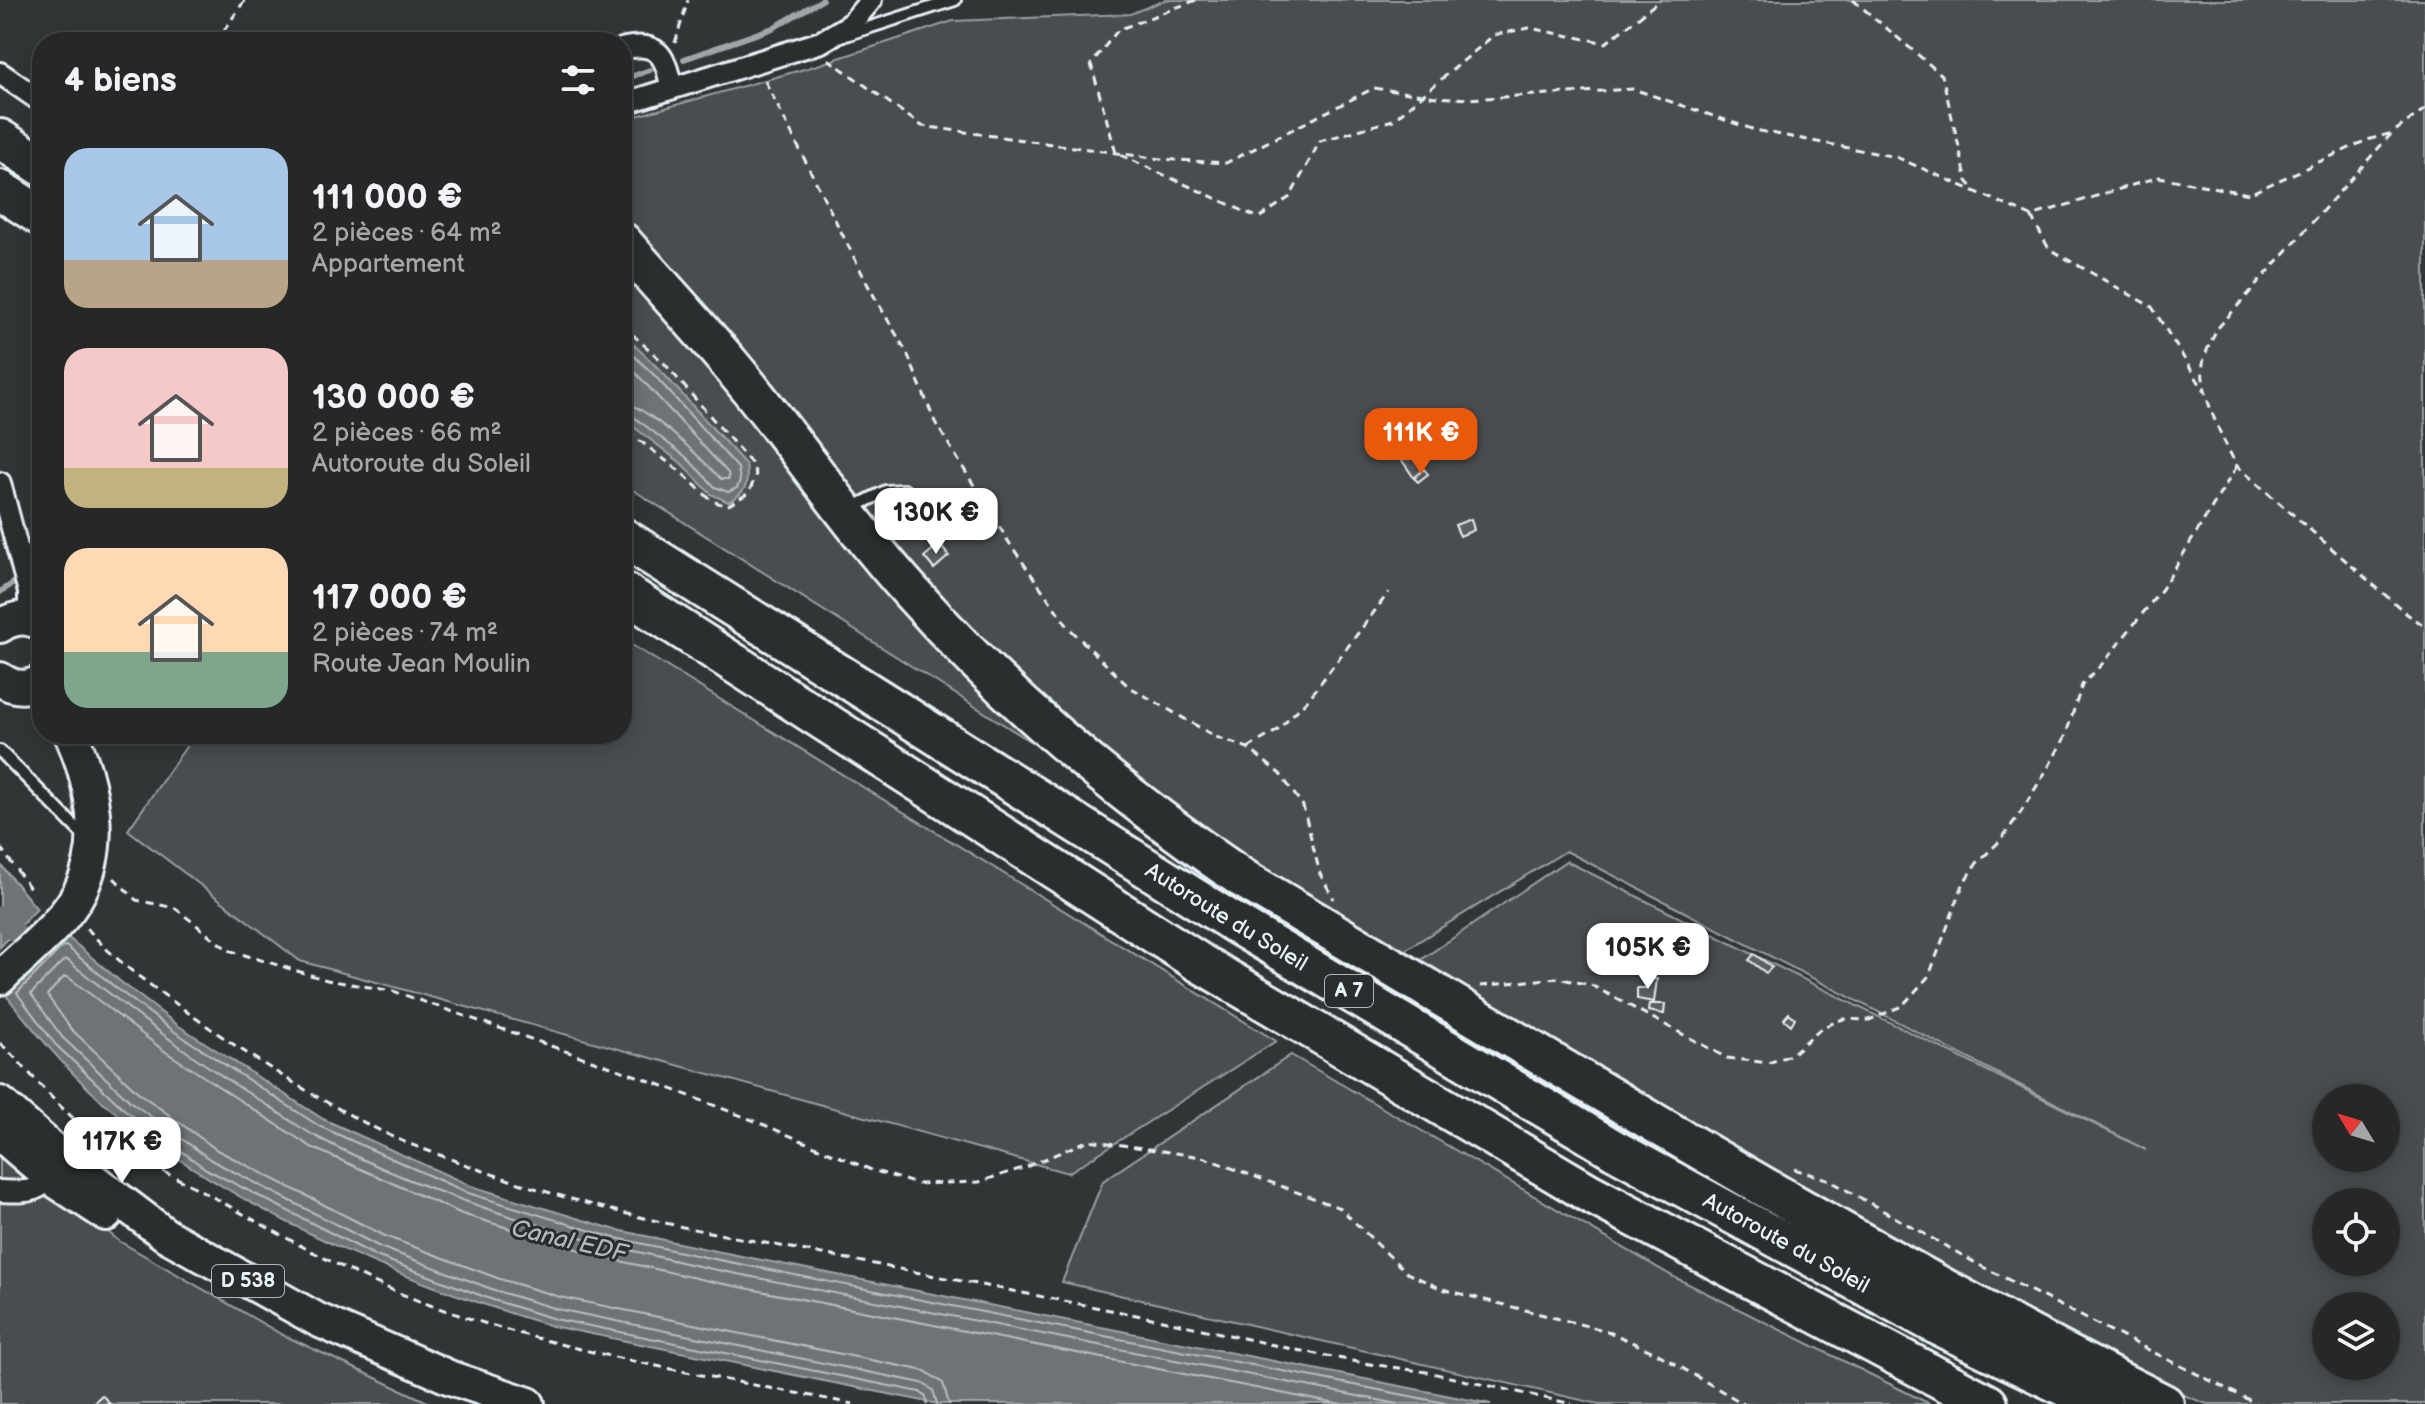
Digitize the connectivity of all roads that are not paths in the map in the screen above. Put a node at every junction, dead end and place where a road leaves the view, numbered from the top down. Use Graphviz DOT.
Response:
graph roads {
  1 [pos="871,0"];
  2 [pos="955,0"];
  3 [pos="821,42"];
  4 [pos="632,46"];
  5 [pos="0,73"];
  6 [pos="671,87"];
  7 [pos="32,95"];
  8 [pos="632,101"];
  9 [pos="0,139"];
  10 [pos="32,160"];
  11 [pos="0,190"];
  12 [pos="32,211"];
  13 [pos="632,253"];
  14 [pos="0,483"];
  15 [pos="844,512"];
  16 [pos="912,533"];
  17 [pos="632,543"];
  18 [pos="632,597"];
  19 [pos="24,623"];
  20 [pos="0,679"];
  21 [pos="32,684"];
  22 [pos="74,744"];
  23 [pos="0,751"];
  24 [pos="95,846"];
  25 [pos="0,978"];
  26 [pos="0,1103"];
  27 [pos="0,1134"];
  28 [pos="54,1164"];
  29 [pos="0,1191"];
  30 [pos="506,1404"];
  31 [pos="528,1404"];
  32 [pos="1988,1404"];
  33 [pos="2101,1404"];
  34 [pos="2164,1404"];
  1 -- 3 [label="street"];
  2 -- 3 [label="lane"];
  3 -- 6 [label="street"];
  4 -- 6 [label="street"];
  5 -- 7 [label="street"];
  6 -- 8 [label="street"];
  9 -- 10 [label="highway"];
  11 -- 12 [label="highway"];
  13 -- 15 [label="highway"];
  14 -- 19 [label="street"];
  15 -- 16 [label="lane"];
  15 -- 34 [label="highway"];
  17 -- 33 [label="highway, Autoroute du Soleil / A 7"];
  18 -- 32 [label="highway, A 7"];
  20 -- 21 [label="main road"];
  22 -- 24 [label="main road"];
  23 -- 24 [label="lane"];
  24 -- 25 [label="main road"];
  26 -- 28 [label="main road, D 538"];
  27 -- 28 [label="main road, D 538"];
  28 -- 29 [label="street"];
  28 -- 30 [label="main road, D 538"];
  28 -- 31 [label="main road, D 538"];
}
